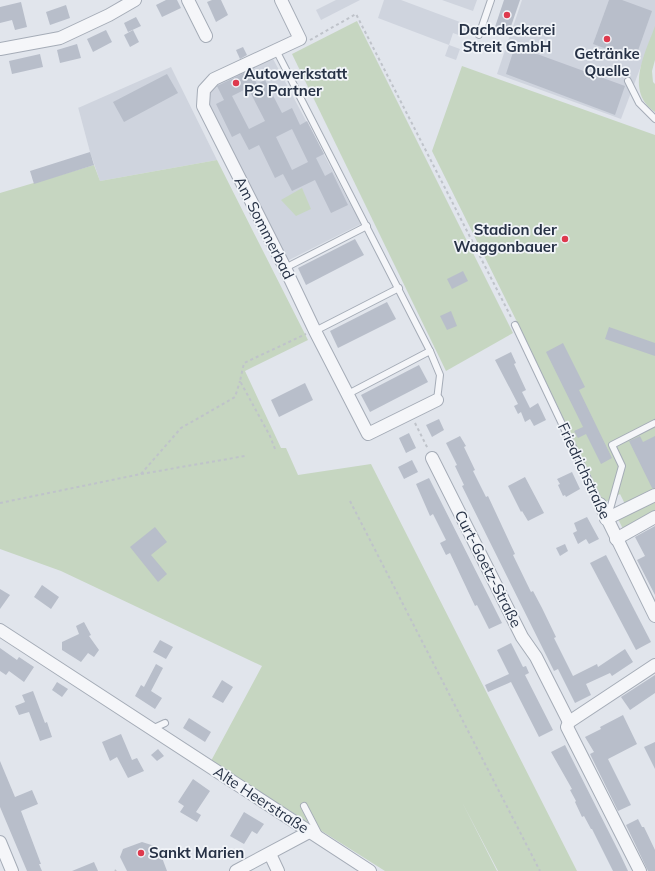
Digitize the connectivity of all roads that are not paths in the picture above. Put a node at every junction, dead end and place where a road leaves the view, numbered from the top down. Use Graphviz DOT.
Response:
graph roads {
  1 [pos="135,0"];
  2 [pos="188,0"];
  3 [pos="281,0"];
  4 [pos="491,0"];
  5 [pos="479,35"];
  6 [pos="206,36"];
  7 [pos="0,49"];
  8 [pos="276,50"];
  9 [pos="628,81"];
  10 [pos="655,118"];
  11 [pos="367,226"];
  12 [pos="285,268"];
  13 [pos="399,288"];
  14 [pos="515,325"];
  15 [pos="315,331"];
  16 [pos="430,351"];
  17 [pos="348,394"];
  18 [pos="437,400"];
  19 [pos="655,423"];
  20 [pos="432,458"];
  21 [pos="655,495"];
  22 [pos="603,513"];
  23 [pos="655,517"];
  24 [pos="616,538"];
  25 [pos="655,616"];
  26 [pos="0,630"];
  27 [pos="655,665"];
  28 [pos="569,722"];
  29 [pos="165,723"];
  30 [pos="152,729"];
  31 [pos="304,806"];
  32 [pos="315,834"];
  33 [pos="0,842"];
  34 [pos="270,854"];
  35 [pos="352,859"];
  36 [pos="12,871"];
  37 [pos="236,871"];
  38 [pos="278,871"];
  39 [pos="358,871"];
  40 [pos="370,871"];
  41 [pos="640,871"];
  1 -- 7 [label="street"];
  2 -- 6 [label="street"];
  3 -- 8 [label="street, Am Sommerbad"];
  4 -- 5 [label="lane"];
  8 -- 11 [label="lane"];
  8 -- 12 [label="street, Am Sommerbad"];
  9 -- 10 [label="lane"];
  11 -- 12 [label="lane"];
  11 -- 13 [label="lane"];
  12 -- 15 [label="street, Am Sommerbad"];
  13 -- 15 [label="lane"];
  13 -- 16 [label="lane"];
  14 -- 22 [label="lane, Friedrichstraße"];
  15 -- 17 [label="street, Am Sommerbad"];
  16 -- 17 [label="lane"];
  16 -- 18 [label="lane"];
  17 -- 18 [label="street, Am Sommerbad"];
  19 -- 22 [label="lane"];
  20 -- 28 [label="street, Curt-Goetz-Straße"];
  21 -- 22 [label="street"];
  22 -- 24 [label="street, Friedrichstraße"];
  23 -- 24 [label="street"];
  24 -- 25 [label="street, Friedrichstraße"];
  26 -- 30 [label="street, Alte Heerstraße"];
  27 -- 28 [label="street"];
  28 -- 41 [label="street, Curt-Goetz-Straße"];
  29 -- 30 [label="lane"];
  30 -- 32 [label="street, Alte Heerstraße"];
  31 -- 32 [label="lane"];
  32 -- 34 [label="street"];
  32 -- 35 [label="street, Alte Heerstraße"];
  33 -- 36 [label="street"];
  34 -- 37 [label="street"];
  34 -- 38 [label="street"];
  35 -- 39 [label="street"];
  35 -- 40 [label="street, Alte Heerstraße"];
}
